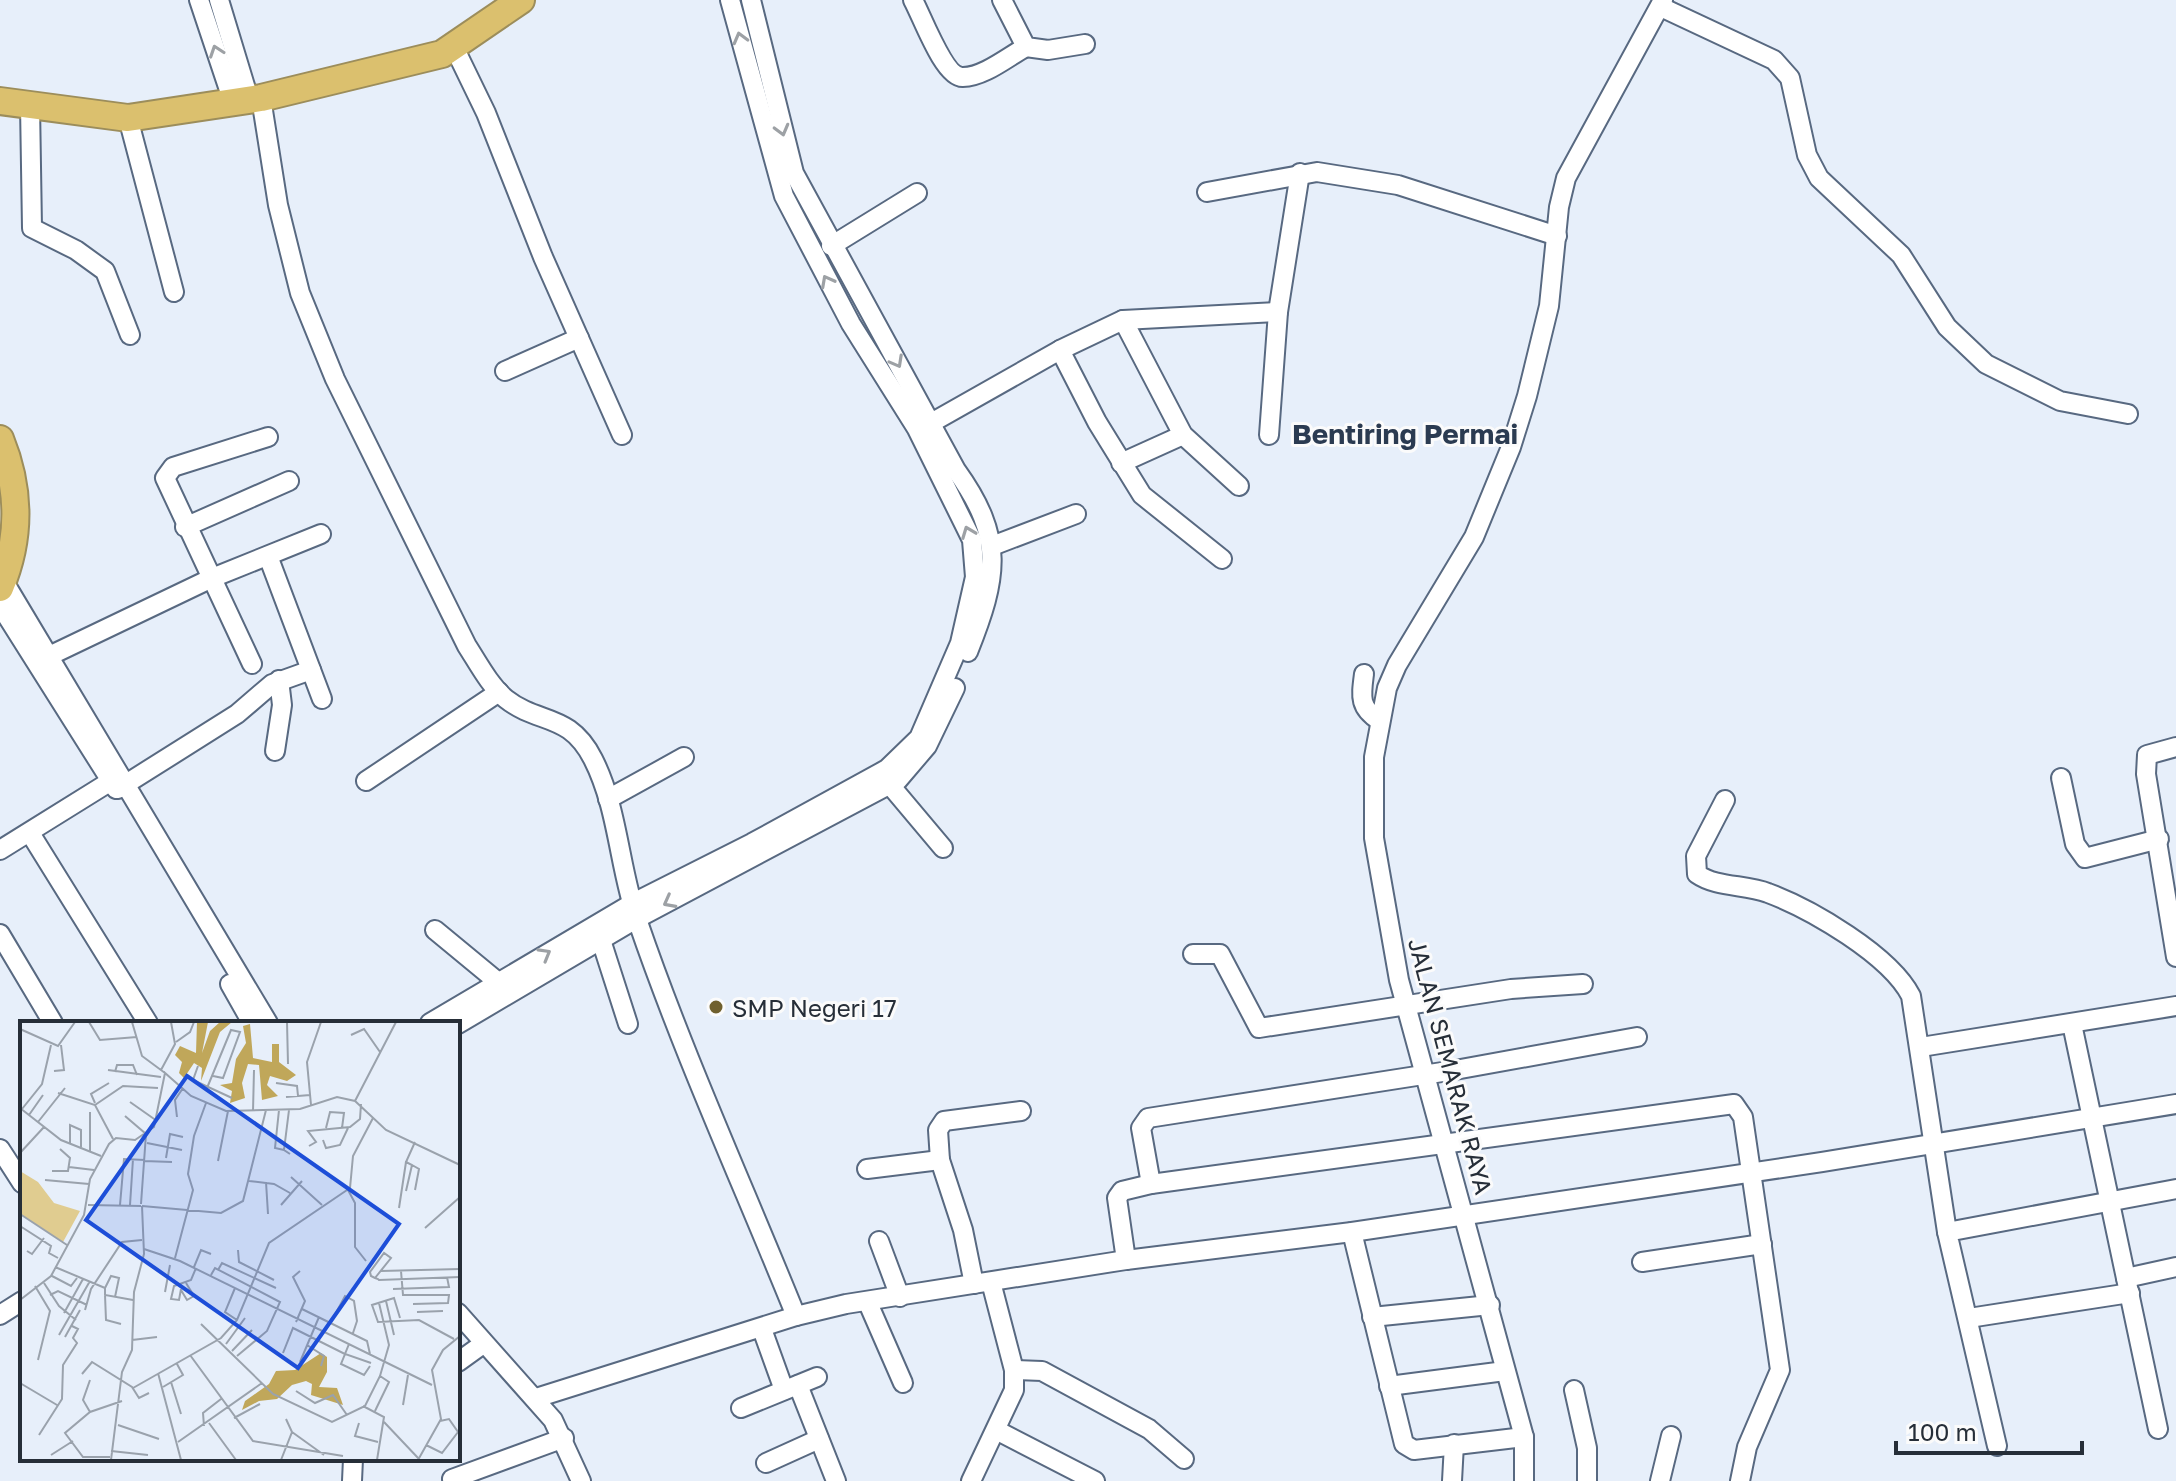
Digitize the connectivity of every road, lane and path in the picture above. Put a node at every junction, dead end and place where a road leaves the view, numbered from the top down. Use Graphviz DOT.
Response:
graph roads {
  1 [pos="199,0"];
  2 [pos="219,0"];
  3 [pos="521,0"];
  4 [pos="730,0"];
  5 [pos="751,0"];
  6 [pos="913,0"];
  7 [pos="1002,0"];
  8 [pos="1662,3"];
  9 [pos="1085,44"];
  10 [pos="454,47"];
  11 [pos="1026,47"];
  12 [pos="247,100"];
  13 [pos="0,101"];
  14 [pos="30,105"];
  15 [pos="128,118"];
  16 [pos="1300,173"];
  17 [pos="1207,192"];
  18 [pos="917,193"];
  19 [pos="1557,236"];
  20 [pos="831,246"];
  21 [pos="174,292"];
  22 [pos="869,312"];
  23 [pos="1278,312"];
  24 [pos="1123,320"];
  25 [pos="851,324"];
  26 [pos="130,335"];
  27 [pos="579,338"];
  28 [pos="1060,350"];
  29 [pos="505,371"];
  30 [pos="2128,414"];
  31 [pos="931,423"];
  32 [pos="622,435"];
  33 [pos="1183,435"];
  34 [pos="1269,435"];
  35 [pos="268,437"];
  36 [pos="3,453"];
  37 [pos="1121,463"];
  38 [pos="289,481"];
  39 [pos="1239,486"];
  40 [pos="1076,514"];
  41 [pos="185,527"];
  42 [pos="321,534"];
  43 [pos="992,546"];
  44 [pos="268,556"];
  45 [pos="1222,559"];
  46 [pos="983,576"];
  47 [pos="212,578"];
  48 [pos="1,591"];
  49 [pos="49,656"];
  50 [pos="252,664"];
  51 [pos="311,670"];
  52 [pos="1364,674"];
  53 [pos="279,680"];
  54 [pos="499,692"];
  55 [pos="322,699"];
  56 [pos="1380,721"];
  57 [pos="2176,747"];
  58 [pos="275,751"];
  59 [pos="684,757"];
  60 [pos="2061,778"];
  61 [pos="366,781"];
  62 [pos="118,785"];
  63 [pos="890,785"];
  64 [pos="608,799"];
  65 [pos="1725,800"];
  66 [pos="30,833"];
  67 [pos="2159,839"];
  68 [pos="943,848"];
  69 [pos="0,850"];
  70 [pos="634,911"];
  71 [pos="2174,922"];
  72 [pos="204,930"];
  73 [pos="435,930"];
  74 [pos="0,934"];
  75 [pos="601,940"];
  76 [pos="1193,954"];
  77 [pos="2176,957"];
  78 [pos="498,982"];
  79 [pos="1583,984"];
  80 [pos="2176,1006"];
  81 [pos="1405,1007"];
  82 [pos="52,1021"];
  83 [pos="147,1021"];
  84 [pos="251,1021"];
  85 [pos="267,1021"];
  86 [pos="433,1021"];
  87 [pos="460,1023"];
  88 [pos="628,1024"];
  89 [pos="2072,1024"];
  90 [pos="1637,1037"];
  91 [pos="1921,1047"];
  92 [pos="1425,1074"];
  93 [pos="2176,1104"];
  94 [pos="1021,1111"];
  95 [pos="2092,1117"];
  96 [pos="1446,1144"];
  97 [pos="1932,1144"];
  98 [pos="0,1149"];
  99 [pos="940,1160"];
  100 [pos="867,1169"];
  101 [pos="1749,1171"];
  102 [pos="20,1180"];
  103 [pos="1151,1184"];
  104 [pos="2176,1189"];
  105 [pos="2110,1203"];
  106 [pos="1464,1212"];
  107 [pos="1352,1232"];
  108 [pos="1947,1232"];
  109 [pos="879,1241"];
  110 [pos="1762,1244"];
  111 [pos="1126,1260"];
  112 [pos="1642,1262"];
  113 [pos="2176,1267"];
  114 [pos="984,1283"];
  115 [pos="2128,1286"];
  116 [pos="900,1297"];
  117 [pos="20,1302"];
  118 [pos="868,1303"];
  119 [pos="1490,1305"];
  120 [pos="20,1314"];
  121 [pos="0,1315"];
  122 [pos="460,1315"];
  123 [pos="796,1316"];
  124 [pos="1372,1317"];
  125 [pos="1969,1318"];
  126 [pos="0,1327"];
  127 [pos="762,1329"];
  128 [pos="483,1344"];
  129 [pos="460,1361"];
  130 [pos="1014,1370"];
  131 [pos="1505,1371"];
  132 [pos="817,1377"];
  133 [pos="903,1383"];
  134 [pos="1389,1386"];
  135 [pos="791,1387"];
  136 [pos="1574,1390"];
  137 [pos="536,1398"];
  138 [pos="741,1408"];
  139 [pos="2158,1429"];
  140 [pos="996,1430"];
  141 [pos="1671,1436"];
  142 [pos="1524,1437"];
  143 [pos="564,1438"];
  144 [pos="819,1439"];
  145 [pos="1454,1444"];
  146 [pos="1997,1446"];
  147 [pos="1184,1459"];
  148 [pos="353,1461"];
  149 [pos="766,1463"];
  150 [pos="452,1479"];
  151 [pos="352,1481"];
  152 [pos="581,1481"];
  153 [pos="836,1481"];
  154 [pos="971,1481"];
  155 [pos="1095,1481"];
  156 [pos="1452,1481"];
  157 [pos="1524,1481"];
  158 [pos="1587,1481"];
  159 [pos="1660,1481"];
  160 [pos="1740,1481"];
  12 -- 1 [label="street, one-way"];
  2 -- 12 [label="street"];
  3 -- 10 [label="highway"];
  25 -- 4 [label="street, one-way"];
  5 -- 20 [label="street, one-way"];
  6 -- 11 [label="street"];
  7 -- 11 [label="street"];
  8 -- 19 [label="street, JALAN SEMARAK RAYA"];
  8 -- 30 [label="street"];
  9 -- 11 [label="street"];
  10 -- 12 [label="highway"];
  10 -- 27 [label="street"];
  12 -- 15 [label="highway"];
  12 -- 54 [label="street"];
  13 -- 14 [label="highway"];
  14 -- 15 [label="highway"];
  14 -- 26 [label="street"];
  15 -- 21 [label="street"];
  16 -- 17 [label="street"];
  16 -- 19 [label="street"];
  16 -- 23 [label="street"];
  18 -- 20 [label="street"];
  19 -- 56 [label="street, JALAN SEMARAK RAYA"];
  20 -- 22 [label="street"];
  22 -- 25 [label="street"];
  22 -- 31 [label="street, one-way"];
  23 -- 24 [label="street"];
  23 -- 34 [label="street"];
  24 -- 28 [label="street"];
  24 -- 33 [label="street"];
  46 -- 25 [label="street, one-way"];
  27 -- 29 [label="street"];
  27 -- 32 [label="street"];
  28 -- 31 [label="street"];
  28 -- 37 [label="street"];
  31 -- 43 [label="street"];
  33 -- 37 [label="street"];
  33 -- 39 [label="street"];
  35 -- 41 [label="street"];
  36 -- 48 [label="highway"];
  37 -- 45 [label="street"];
  38 -- 41 [label="street"];
  40 -- 43 [label="street"];
  41 -- 47 [label="street"];
  42 -- 44 [label="street"];
  43 -- 46 [label="street"];
  44 -- 47 [label="street"];
  44 -- 51 [label="street"];
  46 -- 63 [label="street"];
  46 -- 70 [label="street"];
  47 -- 49 [label="street"];
  47 -- 50 [label="street"];
  48 -- 49 [label="street"];
  48 -- 62 [label="street"];
  49 -- 62 [label="street"];
  51 -- 53 [label="street"];
  51 -- 55 [label="street"];
  52 -- 56 [label="street"];
  53 -- 58 [label="street"];
  53 -- 62 [label="street"];
  54 -- 61 [label="street"];
  54 -- 64 [label="street"];
  56 -- 81 [label="street, JALAN SEMARAK RAYA"];
  57 -- 67 [label="street"];
  59 -- 64 [label="street"];
  60 -- 67 [label="street"];
  62 -- 66 [label="street"];
  62 -- 72 [label="street"];
  63 -- 68 [label="street"];
  63 -- 70 [label="street, one-way"];
  64 -- 70 [label="street"];
  65 -- 91 [label="street"];
  66 -- 69 [label="street"];
  66 -- 83 [label="street"];
  67 -- 71 [label="street"];
  70 -- 75 [label="street"];
  78 -- 70 [label="street, one-way"];
  70 -- 123 [label="street"];
  71 -- 77 [label="street"];
  72 -- 84 [label="street"];
  72 -- 85 [label="street"];
  73 -- 78 [label="street"];
  74 -- 82 [label="street"];
  75 -- 87 [label="street"];
  75 -- 88 [label="street"];
  76 -- 81 [label="street"];
  78 -- 86 [label="street"];
  79 -- 81 [label="street"];
  80 -- 89 [label="street"];
  81 -- 92 [label="street, JALAN SEMARAK RAYA"];
  89 -- 91 [label="street"];
  89 -- 95 [label="street"];
  90 -- 92 [label="street"];
  91 -- 97 [label="street"];
  92 -- 96 [label="street, JALAN SEMARAK RAYA"];
  92 -- 103 [label="street"];
  93 -- 95 [label="street"];
  94 -- 99 [label="street"];
  95 -- 97 [label="street"];
  95 -- 105 [label="street"];
  96 -- 101 [label="street"];
  96 -- 103 [label="street"];
  96 -- 106 [label="street, JALAN SEMARAK RAYA"];
  97 -- 101 [label="street"];
  97 -- 108 [label="street"];
  98 -- 102 [label="street"];
  99 -- 100 [label="street"];
  99 -- 114 [label="street"];
  101 -- 106 [label="street"];
  101 -- 110 [label="street"];
  103 -- 111 [label="street"];
  104 -- 105 [label="street"];
  105 -- 108 [label="street"];
  105 -- 115 [label="street"];
  106 -- 107 [label="street"];
  106 -- 119 [label="street, JALAN SEMARAK RAYA"];
  107 -- 111 [label="street"];
  107 -- 124 [label="street"];
  108 -- 125 [label="street"];
  109 -- 116 [label="street"];
  110 -- 112 [label="street"];
  110 -- 160 [label="street"];
  111 -- 114 [label="street"];
  113 -- 115 [label="street"];
  114 -- 116 [label="street"];
  114 -- 130 [label="street"];
  115 -- 125 [label="street"];
  115 -- 139 [label="street"];
  116 -- 118 [label="street"];
  117 -- 121 [label="street"];
  118 -- 123 [label="street"];
  118 -- 133 [label="street"];
  119 -- 124 [label="street"];
  119 -- 131 [label="street, JALAN SEMARAK RAYA"];
  120 -- 126 [label="street"];
  122 -- 128 [label="street"];
  123 -- 127 [label="street"];
  124 -- 134 [label="street"];
  125 -- 146 [label="street"];
  127 -- 135 [label="street"];
  127 -- 137 [label="street"];
  128 -- 129 [label="street"];
  128 -- 137 [label="street"];
  130 -- 140 [label="street"];
  130 -- 147 [label="street"];
  131 -- 134 [label="street"];
  131 -- 142 [label="street, JALAN SEMARAK RAYA"];
  132 -- 135 [label="street"];
  134 -- 145 [label="street"];
  135 -- 138 [label="street"];
  135 -- 144 [label="street"];
  136 -- 158 [label="street"];
  137 -- 143 [label="street"];
  140 -- 154 [label="street"];
  140 -- 155 [label="street"];
  141 -- 159 [label="street"];
  142 -- 145 [label="street"];
  142 -- 157 [label="street, JALAN SEMARAK RAYA"];
  143 -- 150 [label="street"];
  143 -- 152 [label="street"];
  144 -- 149 [label="street"];
  144 -- 153 [label="street"];
  145 -- 156 [label="street"];
  148 -- 151 [label="street"];
}
